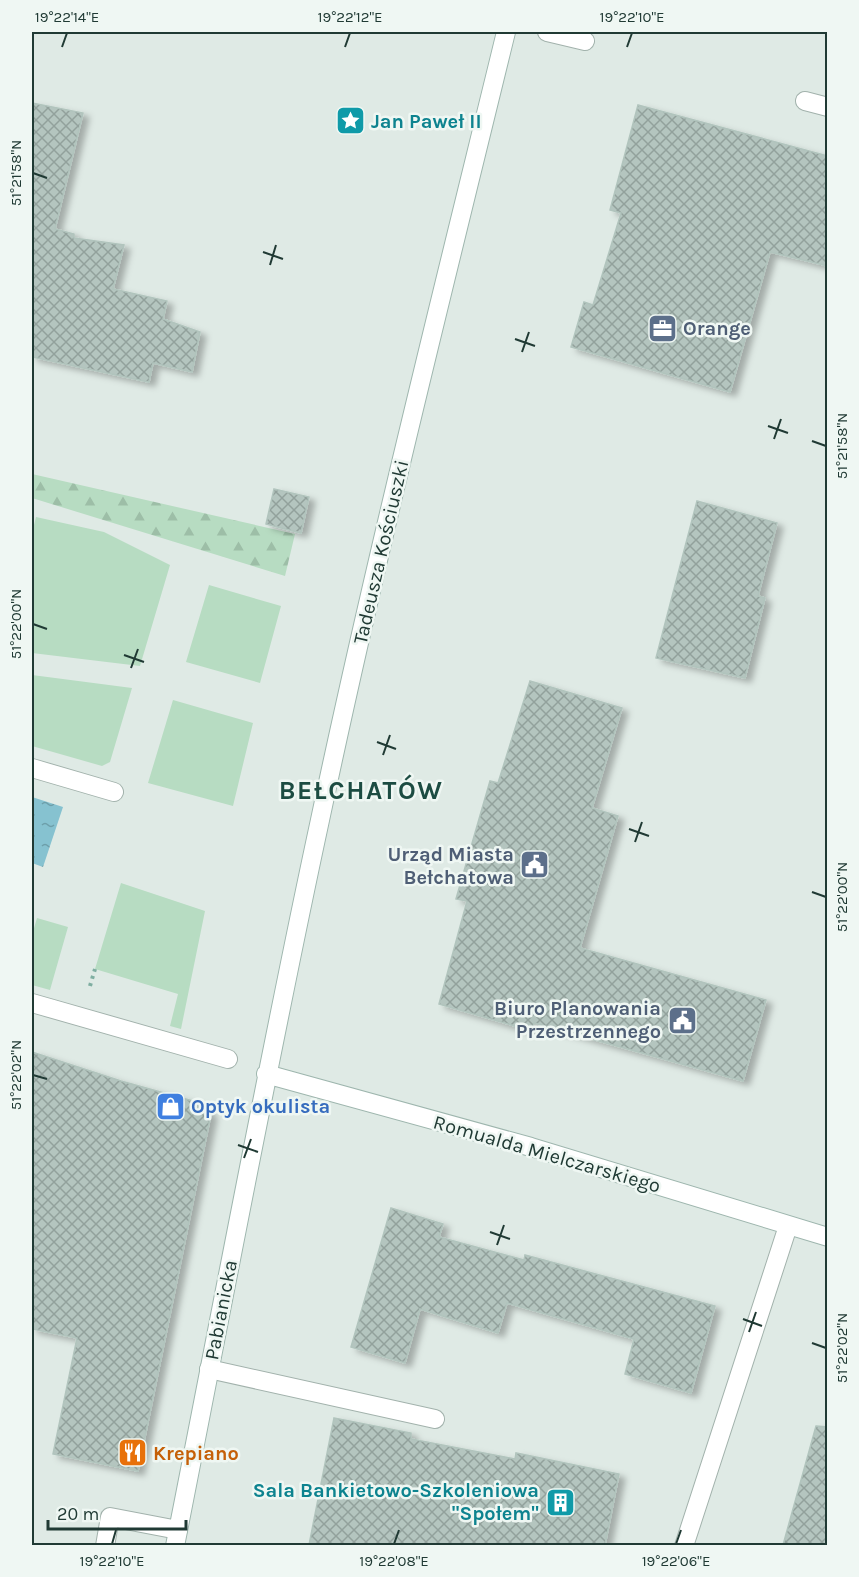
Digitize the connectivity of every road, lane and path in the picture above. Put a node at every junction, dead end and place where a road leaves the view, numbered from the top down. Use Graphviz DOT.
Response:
graph roads {
  1 [pos="506,32"];
  2 [pos="547,32"];
  3 [pos="585,41"];
  4 [pos="805,101"];
  5 [pos="828,107"];
  6 [pos="32,768"];
  7 [pos="114,792"];
  8 [pos="32,1003"];
  9 [pos="228,1059"];
  10 [pos="266,1074"];
  11 [pos="788,1226"];
  12 [pos="828,1237"];
  13 [pos="209,1369"];
  14 [pos="435,1419"];
  15 [pos="177,1538"];
  16 [pos="105,1545"];
  17 [pos="684,1545"];
  1 -- 10 [label="street, Tadeusza Kościuszki"];
  2 -- 3 [label="street"];
  4 -- 5 [label="street"];
  6 -- 7 [label="street"];
  8 -- 9 [label="street"];
  10 -- 11 [label="street, Romualda Mielczarskiego"];
  10 -- 13 [label="street, Pabianicka"];
  11 -- 12 [label="street, Romualda Mielczarskiego"];
  11 -- 17 [label="street"];
  13 -- 14 [label="street"];
  13 -- 15 [label="street, Pabianicka"];
  15 -- 16 [label="street"];
}
